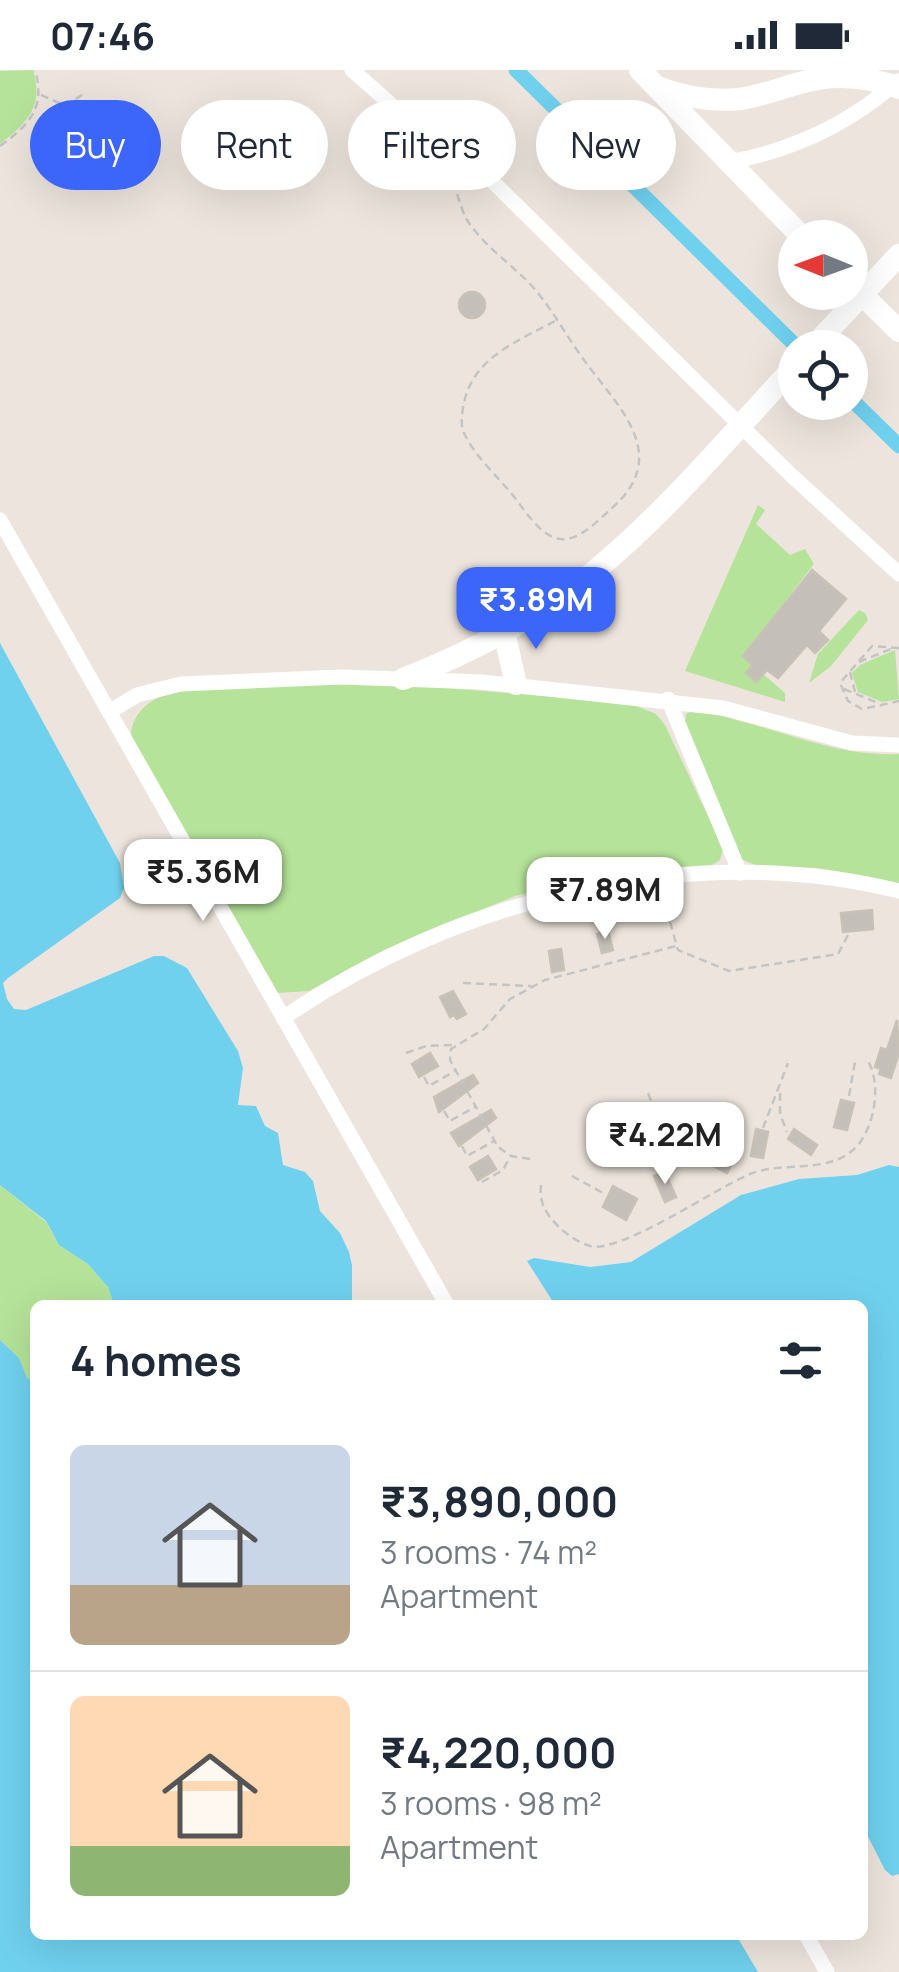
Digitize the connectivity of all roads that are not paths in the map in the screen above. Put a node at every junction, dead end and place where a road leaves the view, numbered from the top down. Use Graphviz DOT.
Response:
graph roads {
  1 [pos="352,70"];
  2 [pos="648,79"];
  3 [pos="899,80"];
  4 [pos="899,88"];
  5 [pos="728,162"];
  6 [pos="786,220"];
  7 [pos="899,255"];
  8 [pos="868,300"];
  9 [pos="829,330"];
  10 [pos="899,330"];
  11 [pos="778,384"];
  12 [pos="0,520"];
  13 [pos="899,574"];
  14 [pos="504,632"];
  15 [pos="403,679"];
  16 [pos="516,684"];
  17 [pos="668,699"];
  18 [pos="109,712"];
  19 [pos="899,745"];
  20 [pos="740,873"];
  21 [pos="899,891"];
  22 [pos="282,1018"];
  23 [pos="443,1300"];
  24 [pos="809,1940"];
  25 [pos="828,1972"];
  1 -- 13 [label="street"];
  2 -- 4 [label="main road"];
  2 -- 5 [label="main road"];
  3 -- 5 [label="street"];
  5 -- 6 [label="main road"];
  7 -- 9 [label="main road"];
  8 -- 10 [label="main road"];
  11 -- 14 [label="main road"];
  12 -- 18 [label="street"];
  14 -- 15 [label="main road"];
  14 -- 16 [label="main road"];
  15 -- 16 [label="street"];
  15 -- 18 [label="street"];
  16 -- 17 [label="street"];
  17 -- 19 [label="street"];
  17 -- 20 [label="street"];
  18 -- 22 [label="street"];
  20 -- 21 [label="street"];
  20 -- 22 [label="street"];
  22 -- 23 [label="street"];
  24 -- 25 [label="street"];
}
